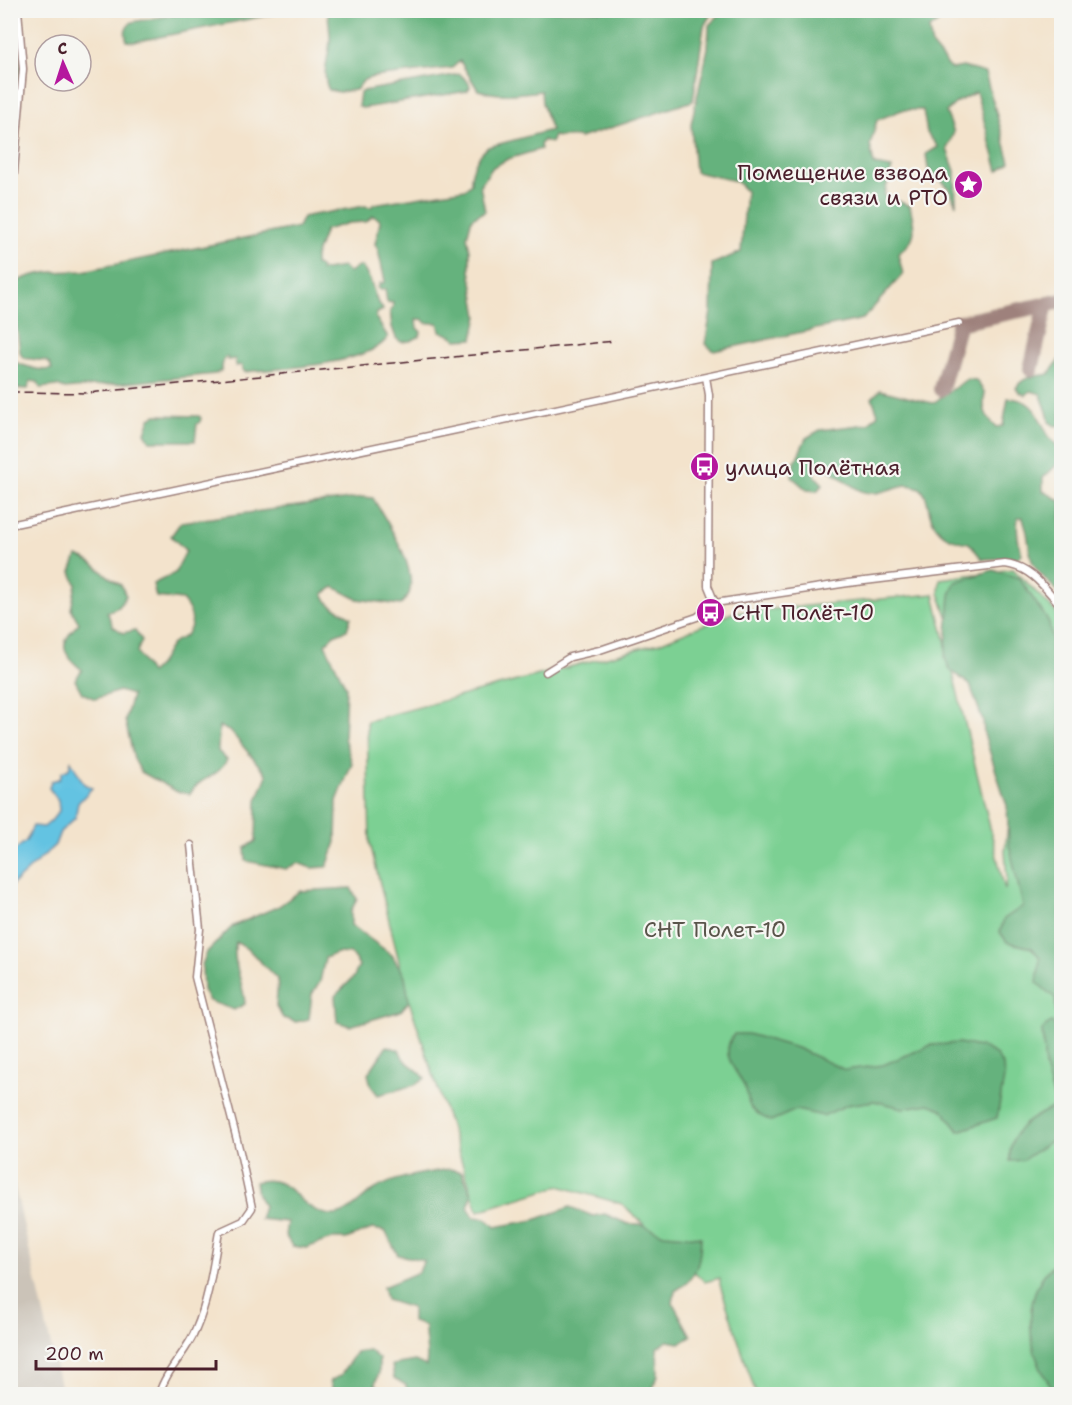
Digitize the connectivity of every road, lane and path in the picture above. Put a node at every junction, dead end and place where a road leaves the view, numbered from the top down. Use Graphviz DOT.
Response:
graph roads {
  1 [pos="18,10"];
  2 [pos="10,217"];
  3 [pos="959,322"];
  4 [pos="706,377"];
  5 [pos="10,525"];
  6 [pos="715,603"];
  7 [pos="1062,607"];
  8 [pos="546,672"];
  9 [pos="191,845"];
  10 [pos="159,1395"];
  1 -- 2 [label="street"];
  3 -- 4 [label="street"];
  4 -- 5 [label="street"];
  4 -- 6 [label="street"];
  6 -- 7 [label="street"];
  6 -- 8 [label="street"];
  9 -- 10 [label="street"];
}
